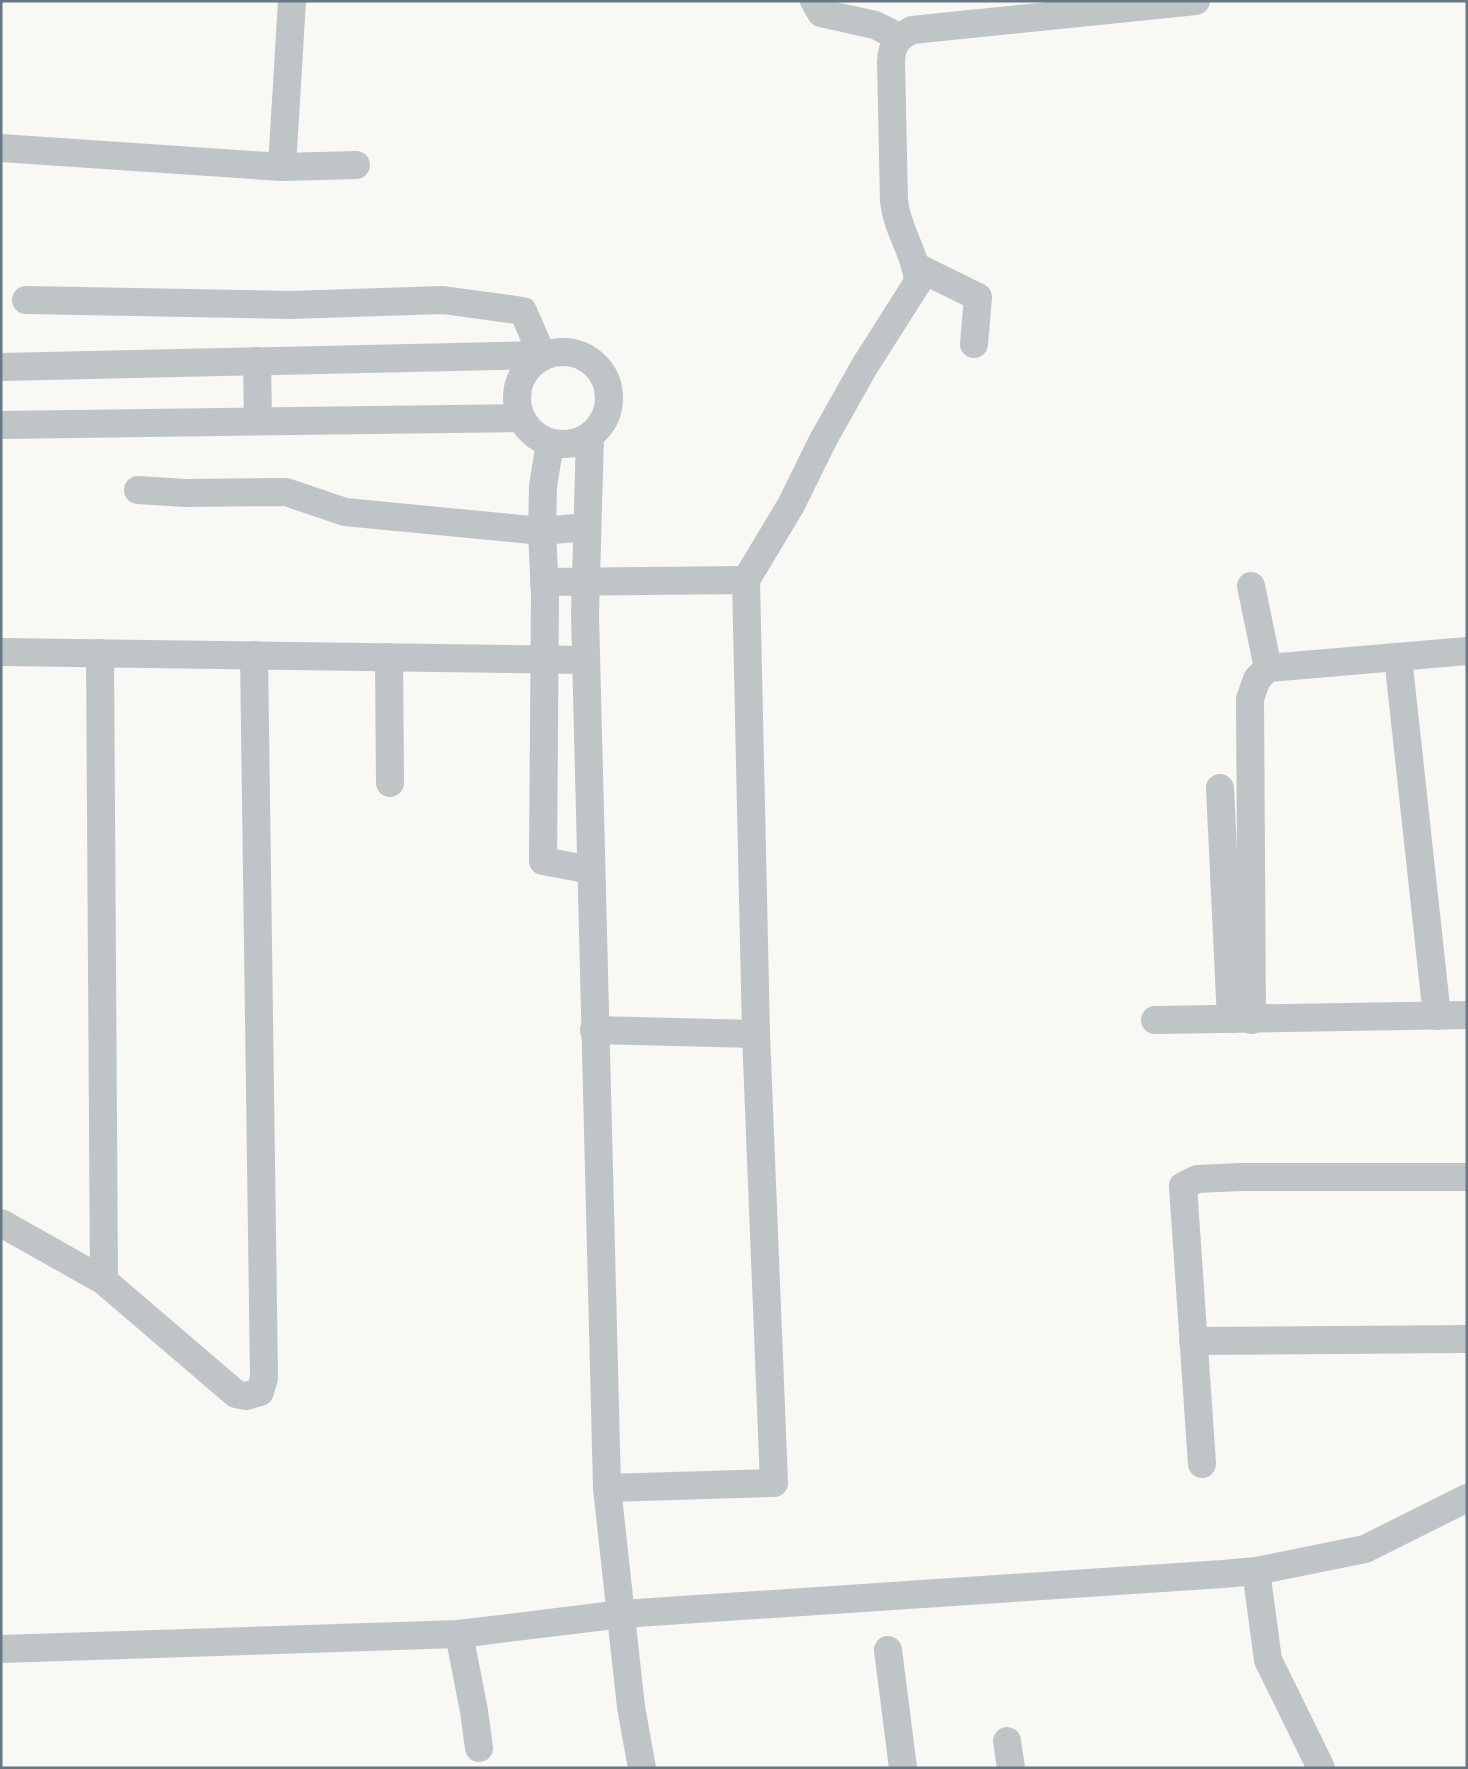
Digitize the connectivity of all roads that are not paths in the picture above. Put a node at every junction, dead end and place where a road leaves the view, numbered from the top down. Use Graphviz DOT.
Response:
graph roads {
  1 [pos="292,1"];
  2 [pos="814,1"];
  3 [pos="1196,1"];
  4 [pos="1038,9"];
  5 [pos="899,37"];
  6 [pos="1,148"];
  7 [pos="356,165"];
  8 [pos="282,167"];
  9 [pos="917,267"];
  10 [pos="26,300"];
  11 [pos="974,344"];
  12 [pos="542,355"];
  13 [pos="257,362"];
  14 [pos="1,367"];
  15 [pos="520,418"];
  16 [pos="258,421"];
  17 [pos="1,425"];
  18 [pos="590,436"];
  19 [pos="550,443"];
  20 [pos="138,490"];
  21 [pos="587,527"];
  22 [pos="542,531"];
  23 [pos="746,580"];
  24 [pos="544,582"];
  25 [pos="585,582"];
  26 [pos="1251,586"];
  27 [pos="1467,651"];
  28 [pos="1,652"];
  29 [pos="100,653"];
  30 [pos="254,655"];
  31 [pos="389,656"];
  32 [pos="1398,658"];
  33 [pos="544,659"];
  34 [pos="586,660"];
  35 [pos="1268,668"];
  36 [pos="390,783"];
  37 [pos="1220,788"];
  38 [pos="592,870"];
  39 [pos="1467,1015"];
  40 [pos="1437,1016"];
  41 [pos="1242,1019"];
  42 [pos="1155,1020"];
  43 [pos="594,1030"];
  44 [pos="756,1034"];
  45 [pos="1467,1177"];
  46 [pos="1,1223"];
  47 [pos="104,1281"];
  48 [pos="1467,1339"];
  49 [pos="1193,1341"];
  50 [pos="1202,1464"];
  51 [pos="607,1488"];
  52 [pos="1467,1498"];
  53 [pos="1256,1570"];
  54 [pos="622,1614"];
  55 [pos="459,1634"];
  56 [pos="1,1649"];
  57 [pos="888,1650"];
  58 [pos="1007,1741"];
  59 [pos="479,1748"];
  60 [pos="642,1768"];
  61 [pos="903,1768"];
  62 [pos="1011,1768"];
  63 [pos="1321,1768"];
  1 -- 8 [label="street"];
  2 -- 5 [label="street"];
  3 -- 4 [label="street"];
  4 -- 5 [label="street"];
  5 -- 9 [label="street"];
  6 -- 8 [label="street"];
  7 -- 8 [label="street"];
  9 -- 11 [label="street"];
  9 -- 23 [label="street"];
  10 -- 12 [label="street"];
  12 -- 13 [label="street"];
  12 -- 15 [label="street"];
  12 -- 18 [label="street"];
  13 -- 14 [label="street"];
  13 -- 16 [label="street"];
  15 -- 16 [label="street"];
  15 -- 19 [label="street"];
  16 -- 17 [label="street"];
  18 -- 19 [label="street"];
  18 -- 21 [label="street"];
  19 -- 22 [label="street"];
  20 -- 22 [label="street"];
  21 -- 22 [label="street"];
  21 -- 25 [label="street"];
  22 -- 24 [label="street"];
  23 -- 25 [label="street"];
  23 -- 44 [label="street"];
  24 -- 25 [label="street"];
  24 -- 33 [label="street"];
  25 -- 34 [label="street"];
  26 -- 35 [label="street"];
  27 -- 32 [label="street"];
  28 -- 29 [label="street"];
  29 -- 30 [label="street"];
  29 -- 47 [label="street"];
  30 -- 31 [label="street"];
  30 -- 47 [label="street"];
  31 -- 33 [label="street"];
  31 -- 36 [label="street"];
  32 -- 35 [label="street"];
  32 -- 40 [label="street"];
  33 -- 34 [label="street"];
  33 -- 38 [label="street"];
  34 -- 38 [label="street"];
  35 -- 41 [label="street"];
  37 -- 41 [label="street"];
  38 -- 43 [label="street"];
  39 -- 40 [label="street"];
  40 -- 41 [label="street"];
  41 -- 42 [label="street"];
  43 -- 44 [label="street"];
  43 -- 51 [label="street"];
  44 -- 51 [label="street"];
  45 -- 49 [label="street"];
  46 -- 47 [label="street"];
  48 -- 49 [label="street"];
  49 -- 50 [label="street"];
  51 -- 54 [label="street"];
  52 -- 53 [label="street"];
  53 -- 54 [label="street"];
  53 -- 63 [label="street"];
  54 -- 55 [label="street"];
  54 -- 60 [label="street"];
  55 -- 56 [label="street"];
  55 -- 59 [label="street"];
  57 -- 61 [label="street"];
  58 -- 62 [label="street"];
}
